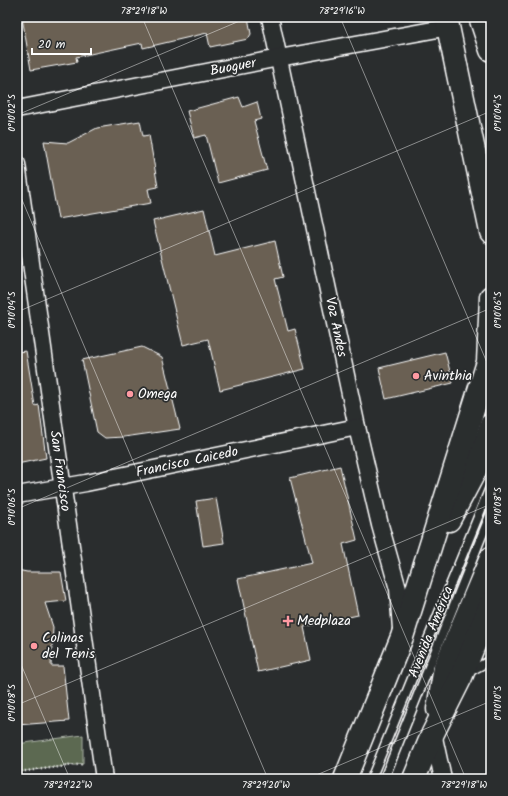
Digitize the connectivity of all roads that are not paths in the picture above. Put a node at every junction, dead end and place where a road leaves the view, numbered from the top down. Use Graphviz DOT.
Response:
graph roads {
  1 [pos="270,17"];
  2 [pos="480,17"];
  3 [pos="447,22"];
  4 [pos="491,50"];
  5 [pos="279,58"];
  6 [pos="17,109"];
  7 [pos="17,164"];
  8 [pos="491,232"];
  9 [pos="491,297"];
  10 [pos="491,425"];
  11 [pos="357,427"];
  12 [pos="491,485"];
  13 [pos="63,487"];
  14 [pos="17,495"];
  15 [pos="491,513"];
  16 [pos="491,558"];
  17 [pos="424,567"];
  18 [pos="491,603"];
  19 [pos="402,637"];
  20 [pos="491,660"];
  21 [pos="461,677"];
  22 [pos="433,733"];
  23 [pos="104,779"];
  24 [pos="345,779"];
  25 [pos="371,779"];
  26 [pos="384,779"];
  27 [pos="414,779"];
  28 [pos="443,779"];
  1 -- 5 [label="street, Voz Andes"];
  2 -- 4 [label="main road"];
  3 -- 5 [label="street, Buoguer"];
  3 -- 8 [label="main road"];
  5 -- 6 [label="street, Buoguer"];
  5 -- 11 [label="street, Voz Andes"];
  7 -- 13 [label="street, San Francisco"];
  9 -- 17 [label="main road, Avenida América"];
  10 -- 17 [label="main road, Avenida América"];
  11 -- 13 [label="street, Francisco Caicedo"];
  11 -- 19 [label="street, Voz Andes"];
  12 -- 25 [label="lane, Avenida América"];
  13 -- 14 [label="street, Francisco Caicedo"];
  13 -- 23 [label="street, San Francisco"];
  15 -- 26 [label="lane, Avenida América"];
  16 -- 22 [label="main road, Avenida América"];
  17 -- 19 [label="main road, Avenida América"];
  18 -- 21 [label="main road, Avenida América"];
  19 -- 24 [label="main road, Avenida América"];
  20 -- 21 [label="lane"];
  21 -- 22 [label="main road, Avenida América"];
  22 -- 27 [label="main road, Avenida América"];
  22 -- 28 [label="street"];
}
